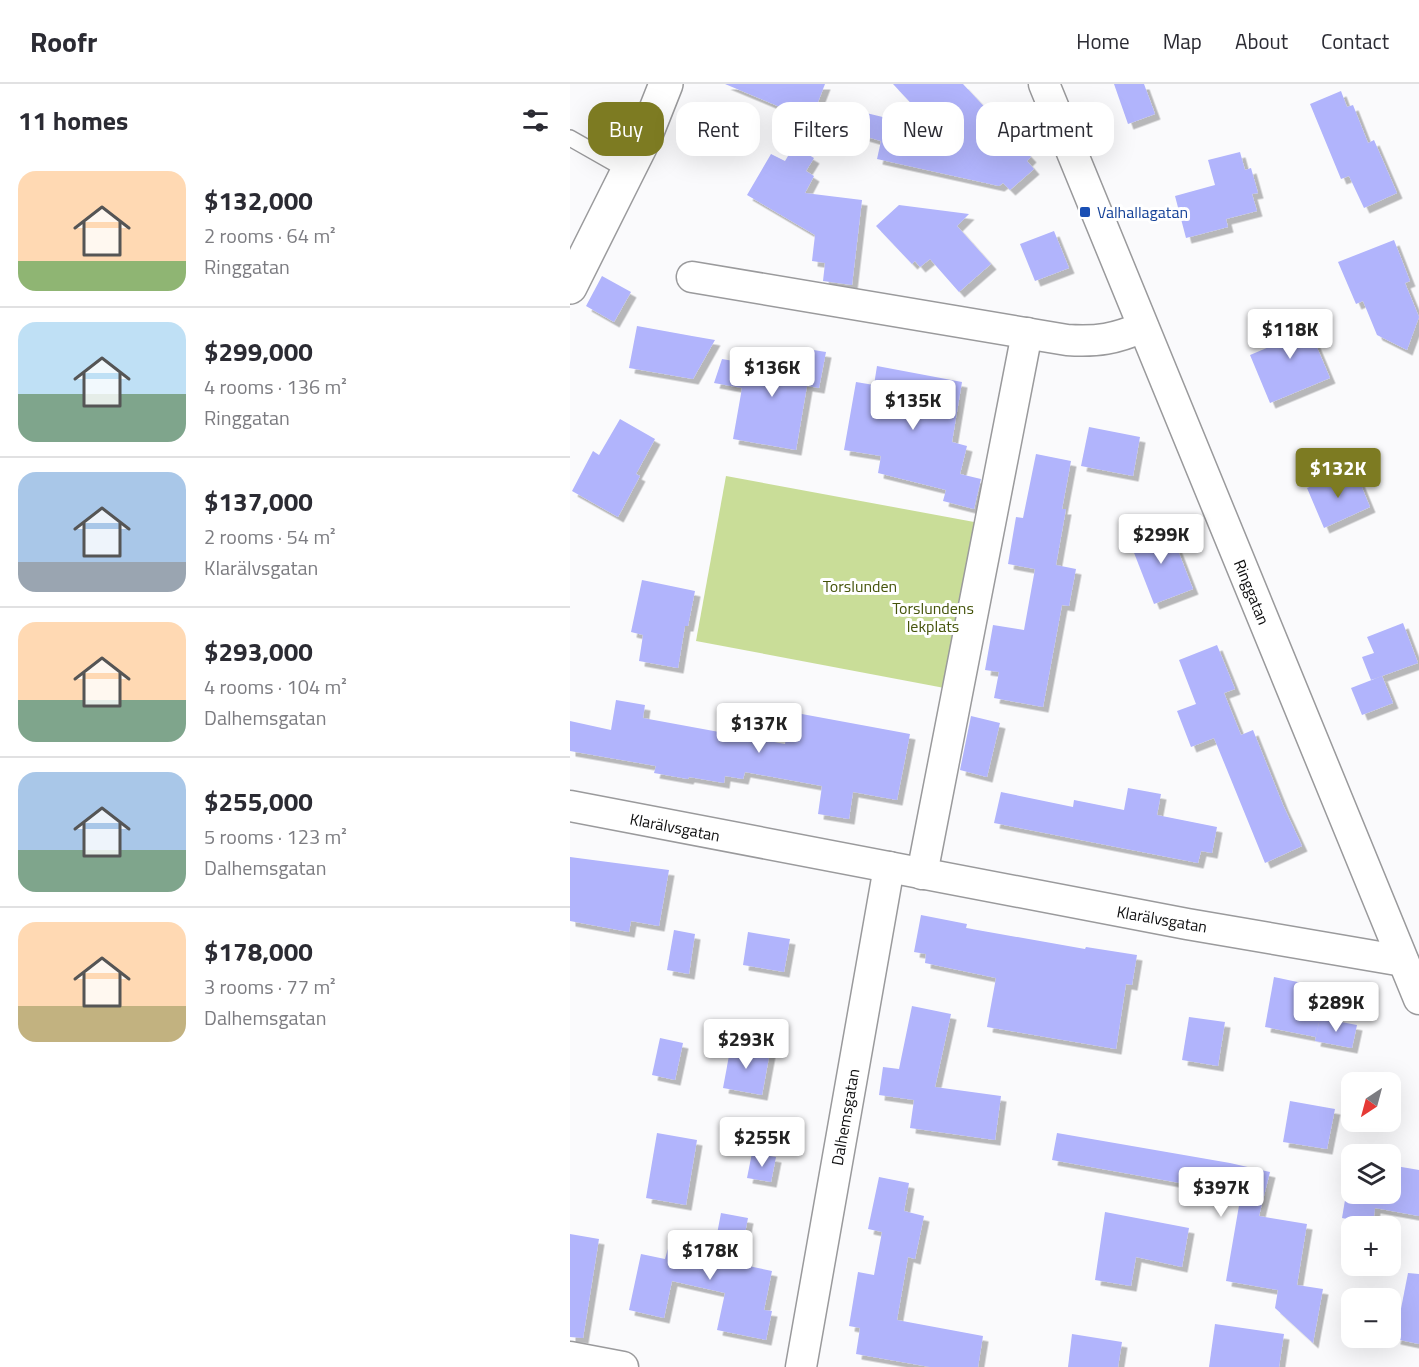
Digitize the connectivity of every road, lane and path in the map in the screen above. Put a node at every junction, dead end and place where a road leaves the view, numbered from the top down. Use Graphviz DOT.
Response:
graph roads {
  1 [pos="666,84"];
  2 [pos="1044,84"];
  3 [pos="570,138"];
  4 [pos="628,171"];
  5 [pos="692,277"];
  6 [pos="570,287"];
  7 [pos="1143,327"];
  8 [pos="1027,333"];
  9 [pos="570,806"];
  10 [pos="889,867"];
  11 [pos="922,874"];
  12 [pos="1403,961"];
  13 [pos="1419,999"];
  14 [pos="570,1357"];
  15 [pos="623,1367"];
  16 [pos="801,1367"];
  1 -- 4 [label="street"];
  2 -- 7 [label="street, Ringgatan"];
  3 -- 4 [label="lane"];
  4 -- 6 [label="street"];
  5 -- 8 [label="street"];
  7 -- 8 [label="street"];
  7 -- 12 [label="street, Ringgatan"];
  8 -- 11 [label="street"];
  9 -- 10 [label="street, Klarälvsgatan"];
  10 -- 11 [label="street, Klarälvsgatan"];
  10 -- 16 [label="street, Dalhemsgatan"];
  11 -- 12 [label="street, Klarälvsgatan"];
  12 -- 13 [label="street, Ringgatan"];
  14 -- 15 [label="street"];
}
